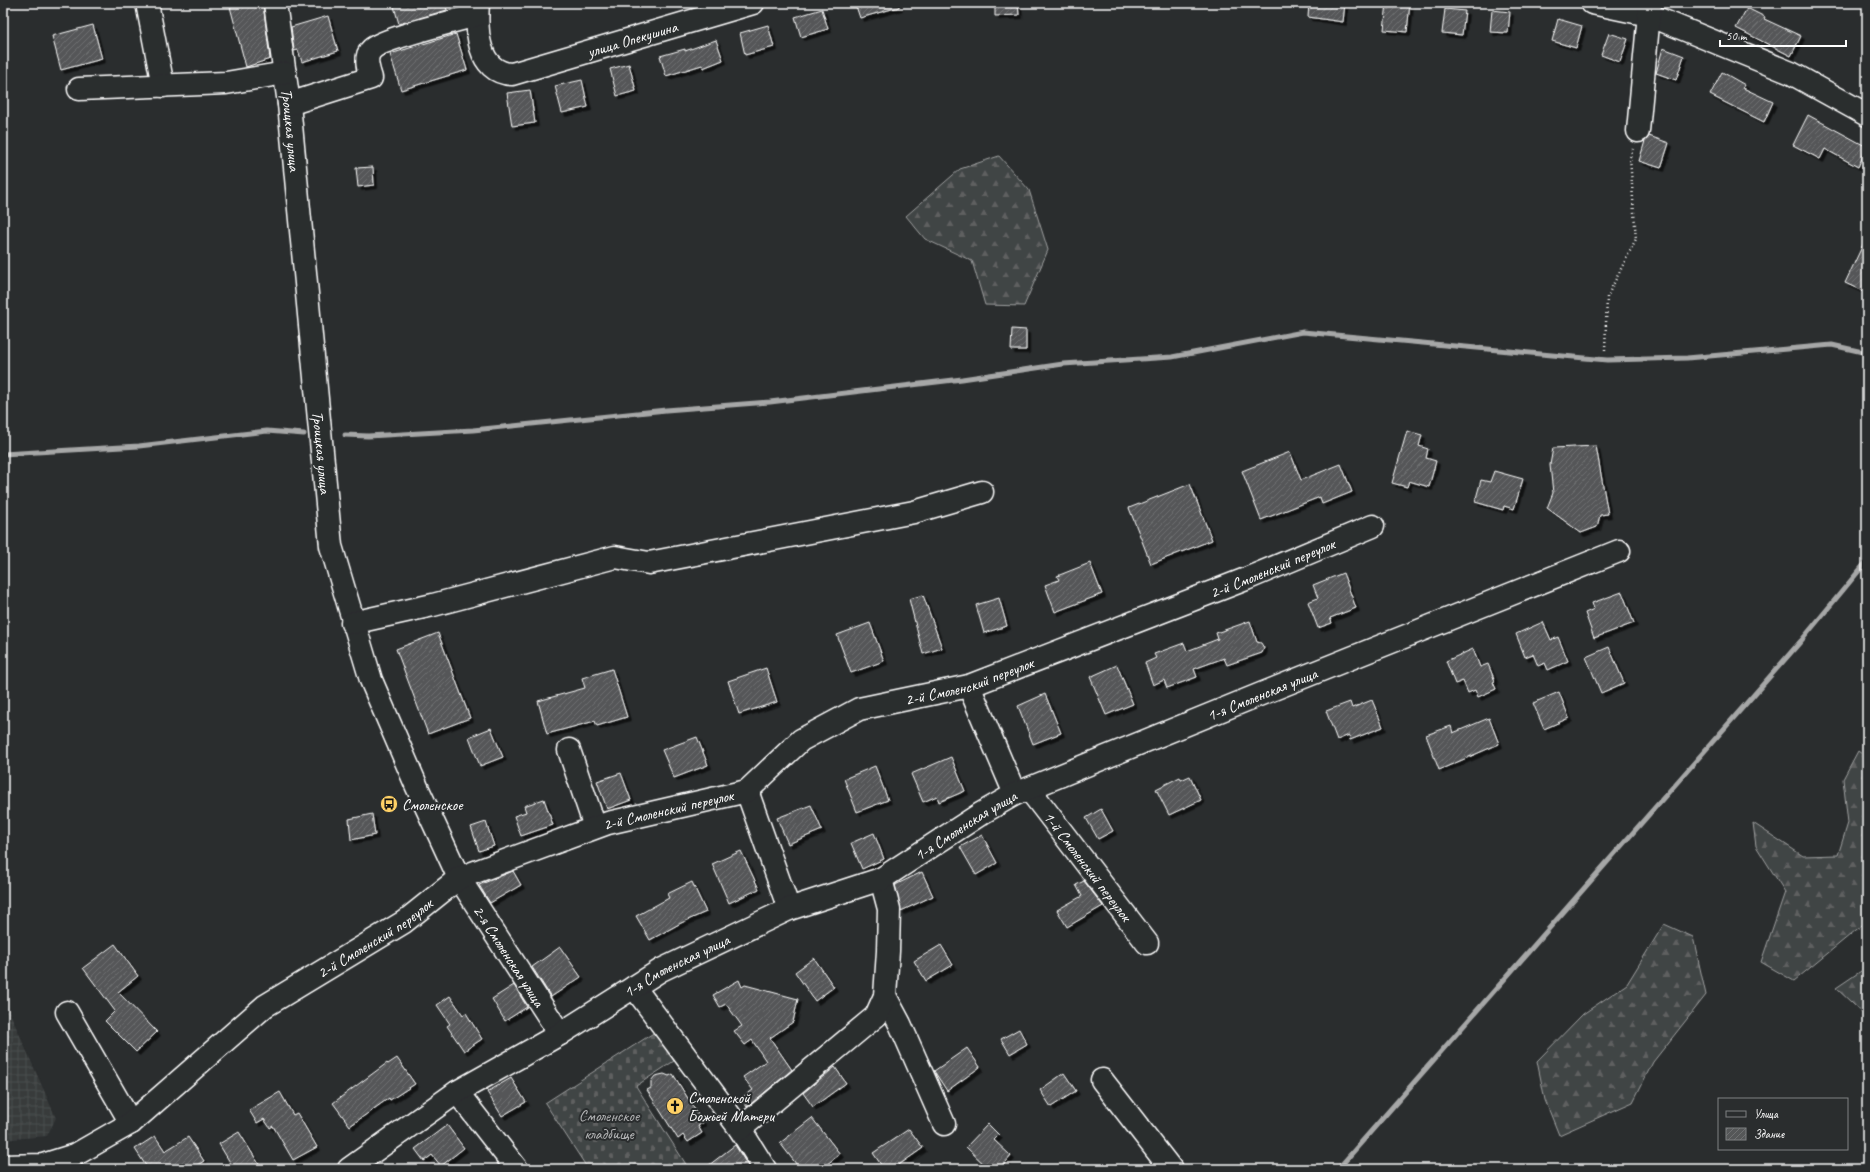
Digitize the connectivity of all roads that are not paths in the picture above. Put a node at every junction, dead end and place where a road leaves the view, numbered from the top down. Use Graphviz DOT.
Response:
graph roads {
  1 [pos="147,3"];
  2 [pos="275,3"];
  3 [pos="753,3"];
  4 [pos="1592,3"];
  5 [pos="478,9"];
  6 [pos="1649,9"];
  7 [pos="697,11"];
  8 [pos="285,73"];
  9 [pos="163,86"];
  10 [pos="79,89"];
  11 [pos="289,104"];
  12 [pos="1867,115"];
  13 [pos="1638,131"];
  14 [pos="982,492"];
  15 [pos="1373,526"];
  16 [pos="1619,551"];
  17 [pos="352,623"];
  18 [pos="969,686"];
  19 [pos="569,750"];
  20 [pos="747,791"];
  21 [pos="1022,792"];
  22 [pos="595,827"];
  23 [pos="459,878"];
  24 [pos="881,879"];
  25 [pos="789,909"];
  26 [pos="1147,943"];
  27 [pos="634,986"];
  28 [pos="885,996"];
  29 [pos="67,1012"];
  30 [pos="560,1034"];
  31 [pos="1102,1080"];
  32 [pos="457,1092"];
  33 [pos="131,1123"];
  34 [pos="944,1124"];
  35 [pos="740,1129"];
  36 [pos="3,1166"];
  37 [pos="349,1169"];
  38 [pos="517,1169"];
  39 [pos="764,1169"];
  40 [pos="1171,1169"];
  1 -- 9 [label="street"];
  2 -- 8 [label="street, Троицкая улица"];
  3 -- 7 [label="street, улица Опекушина"];
  4 -- 6 [label="street"];
  5 -- 7 [label="street, улица Опекушина"];
  5 -- 11 [label="street"];
  6 -- 12 [label="street"];
  6 -- 13 [label="street"];
  8 -- 9 [label="street"];
  8 -- 11 [label="street, Троицкая улица"];
  9 -- 10 [label="street"];
  11 -- 17 [label="street, Троицкая улица"];
  14 -- 17 [label="street"];
  15 -- 18 [label="street, 2-й Смоленский переулок"];
  16 -- 21 [label="street, 1-я Смоленская улица"];
  17 -- 23 [label="street, Троицкая улица"];
  18 -- 20 [label="street, 2-й Смоленский переулок"];
  18 -- 21 [label="street, 1-й Смоленский переулок"];
  19 -- 22 [label="street"];
  20 -- 22 [label="street, 2-й Смоленский переулок"];
  20 -- 25 [label="street"];
  21 -- 24 [label="street, 1-я Смоленская улица"];
  21 -- 26 [label="street, 1-й Смоленский переулок"];
  22 -- 23 [label="street, 2-й Смоленский переулок"];
  23 -- 30 [label="street, 2-я Смоленская улица"];
  23 -- 33 [label="street, 2-й Смоленский переулок"];
  24 -- 25 [label="street, 1-я Смоленская улица"];
  24 -- 28 [label="street"];
  25 -- 27 [label="street, 1-я Смоленская улица"];
  27 -- 30 [label="street, 1-я Смоленская улица"];
  27 -- 35 [label="street"];
  28 -- 34 [label="street"];
  28 -- 35 [label="street"];
  29 -- 33 [label="street"];
  30 -- 32 [label="street, 1-я Смоленская улица"];
  31 -- 40 [label="street"];
  32 -- 37 [label="street, 1-я Смоленская улица"];
  32 -- 38 [label="street"];
  33 -- 36 [label="street, 2-й Смоленский переулок"];
  35 -- 39 [label="street"];
}
